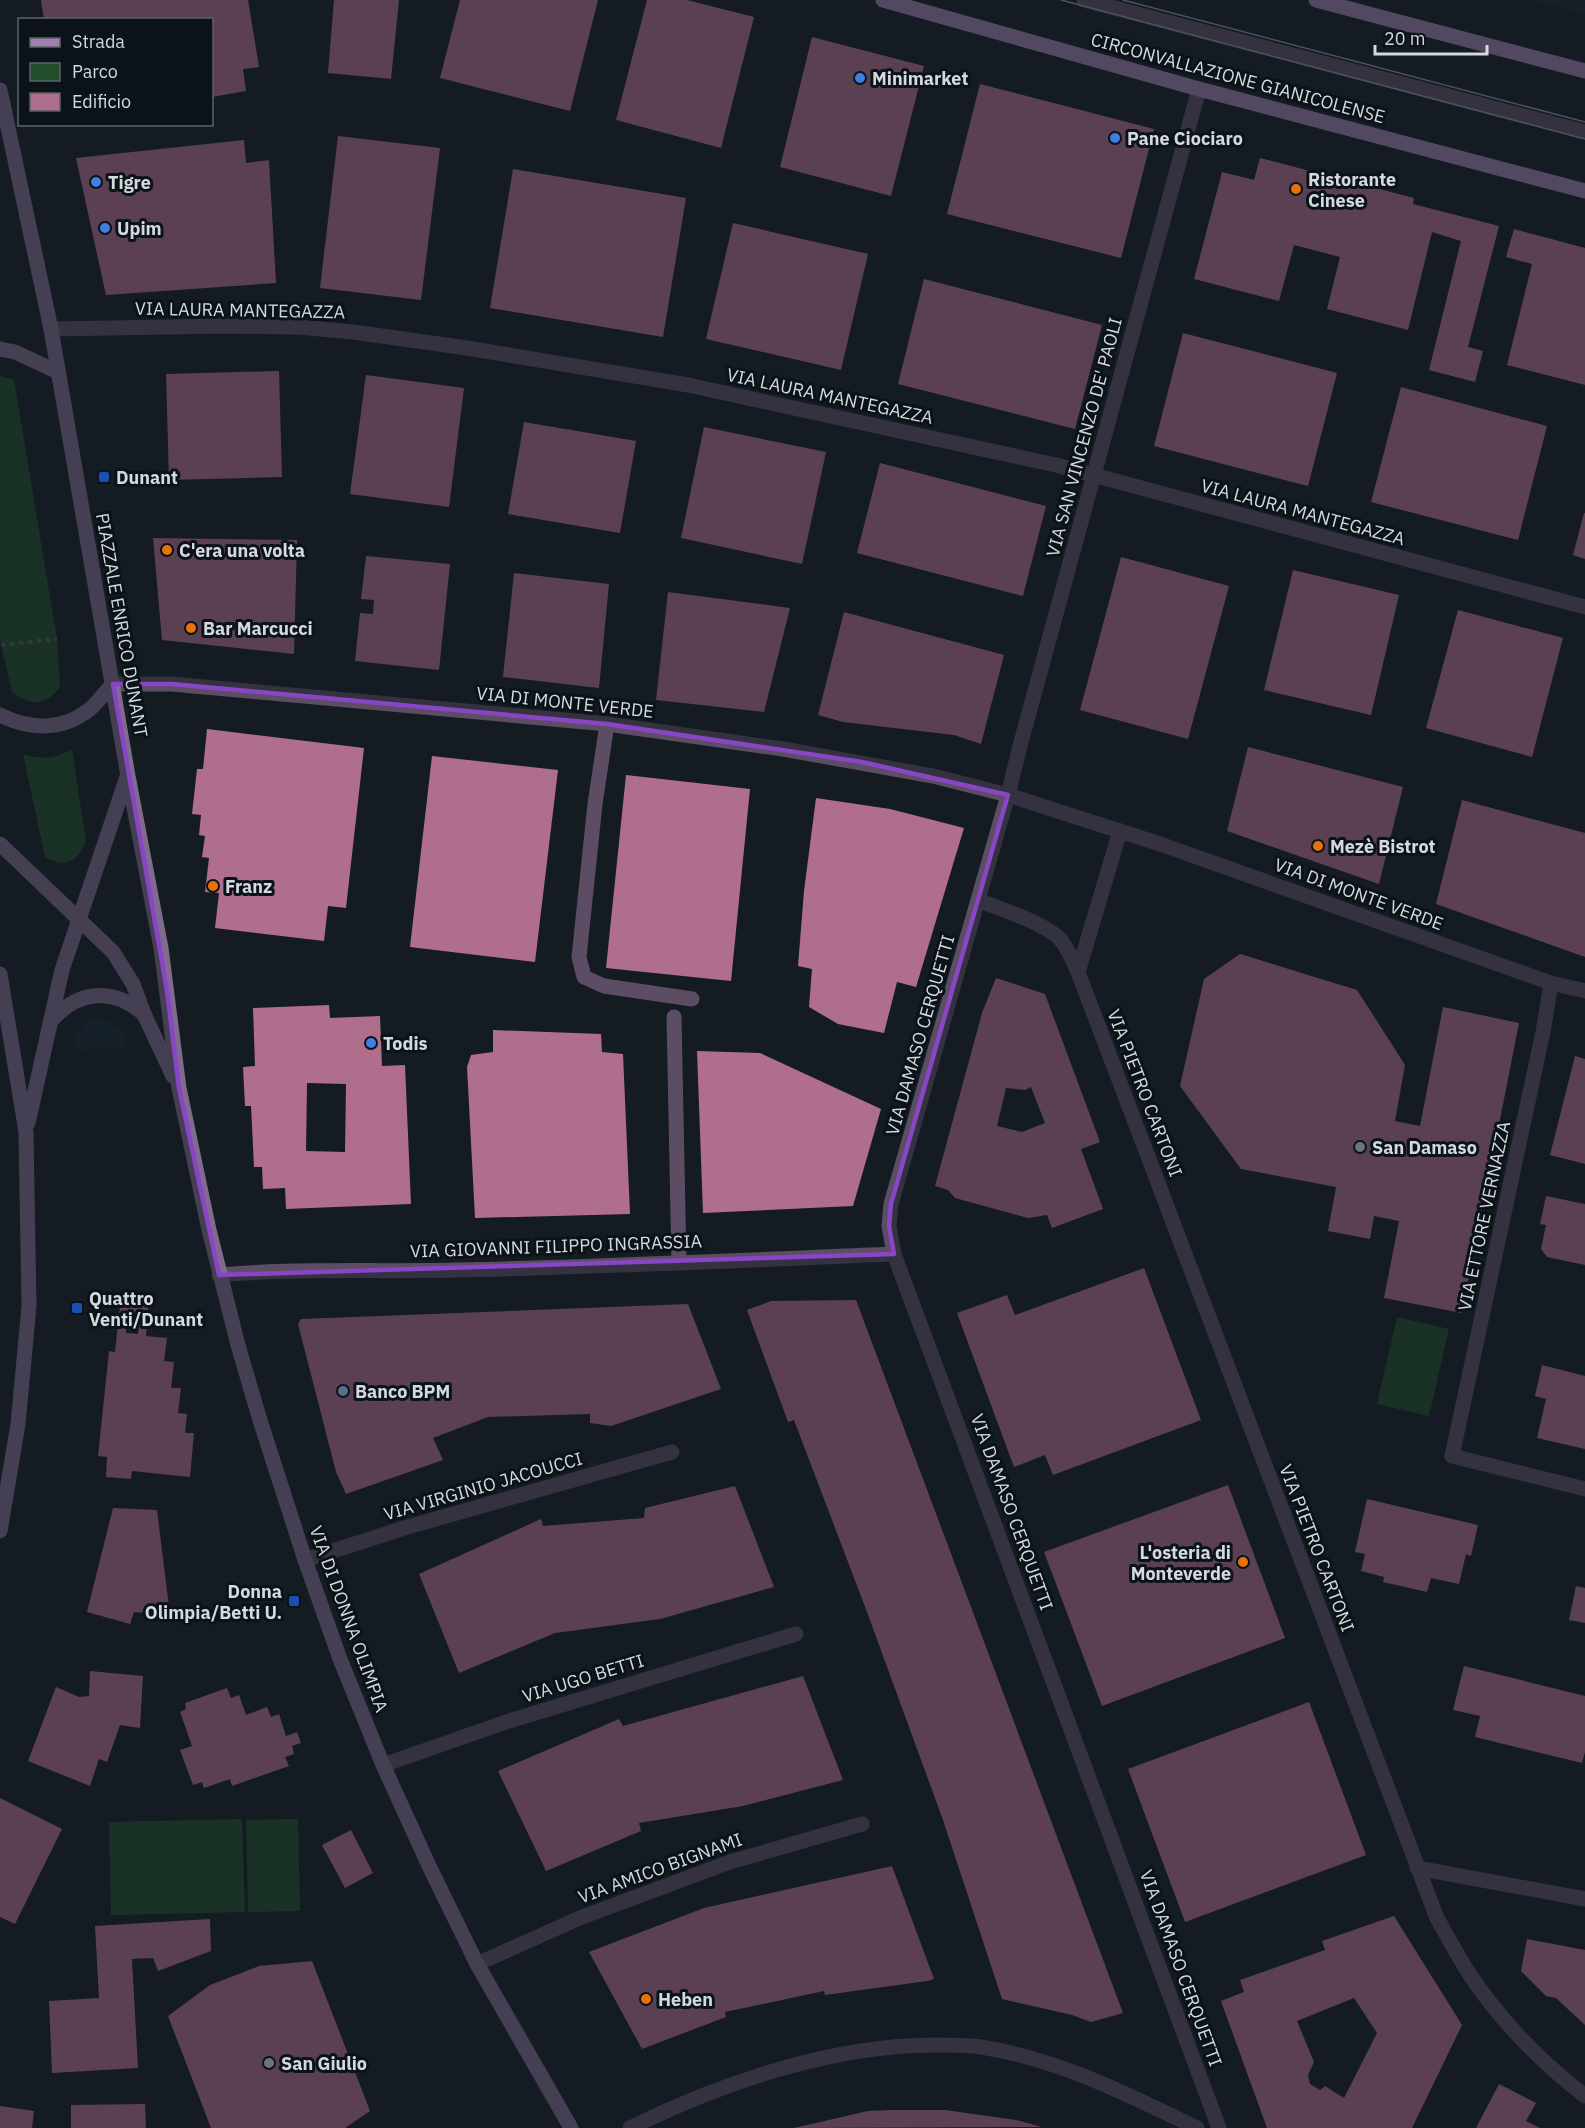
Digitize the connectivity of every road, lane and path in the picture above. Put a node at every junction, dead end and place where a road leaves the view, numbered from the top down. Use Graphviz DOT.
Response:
graph roads {
  1 [pos="883,0"];
  2 [pos="1084,0"];
  3 [pos="1316,0"];
  4 [pos="1585,71"];
  5 [pos="1199,89"];
  6 [pos="0,90"];
  7 [pos="1585,132"];
  8 [pos="1585,191"];
  9 [pos="51,329"];
  10 [pos="0,350"];
  11 [pos="58,372"];
  12 [pos="1094,476"];
  13 [pos="1585,607"];
  14 [pos="57,639"];
  15 [pos="1,645"];
  16 [pos="112,684"];
  17 [pos="0,715"];
  18 [pos="607,724"];
  19 [pos="128,776"];
  20 [pos="1008,795"];
  21 [pos="1120,831"];
  22 [pos="0,844"];
  23 [pos="978,900"];
  24 [pos="79,919"];
  25 [pos="1078,972"];
  26 [pos="0,974"];
  27 [pos="1551,983"];
  28 [pos="1585,991"];
  29 [pos="693,999"];
  30 [pos="144,1014"];
  31 [pos="674,1017"];
  32 [pos="49,1024"];
  33 [pos="179,1089"];
  34 [pos="27,1132"];
  35 [pos="894,1254"];
  36 [pos="679,1263"];
  37 [pos="219,1275"];
  38 [pos="672,1452"];
  39 [pos="1585,1489"];
  40 [pos="0,1531"];
  41 [pos="305,1560"];
  42 [pos="796,1634"];
  43 [pos="383,1765"];
  44 [pos="862,1824"];
  45 [pos="1417,1868"];
  46 [pos="1585,1899"];
  47 [pos="477,1964"];
  48 [pos="1585,2096"];
  49 [pos="571,2128"];
  50 [pos="630,2128"];
  51 [pos="1197,2128"];
  52 [pos="1219,2128"];
  1 -- 5 [label="main road, CIRCONVALLAZIONE GIANICOLENSE"];
  2 -- 7 [label="street, CIRCONVALLAZIONE GIANICOLENSE"];
  3 -- 4 [label="main road"];
  5 -- 8 [label="main road, CIRCONVALLAZIONE GIANICOLENSE"];
  5 -- 12 [label="street, VIA SAN VINCENZO DE' PAOLI"];
  6 -- 9 [label="street, PIAZZALE ENRICO DUNANT"];
  9 -- 11 [label="street, PIAZZALE ENRICO DUNANT"];
  9 -- 12 [label="street, VIA LAURA MANTEGAZZA"];
  10 -- 11 [label="street"];
  11 -- 16 [label="street, PIAZZALE ENRICO DUNANT"];
  12 -- 13 [label="street, VIA LAURA MANTEGAZZA"];
  12 -- 20 [label="street, VIA SAN VINCENZO DE' PAOLI"];
  14 -- 15 [label="path"];
  16 -- 17 [label="street"];
  16 -- 18 [label="street, VIA DI MONTE VERDE"];
  16 -- 19 [label="street, PIAZZALE ENRICO DUNANT"];
  18 -- 20 [label="street, VIA DI MONTE VERDE"];
  18 -- 29 [label="street"];
  19 -- 24 [label="street"];
  19 -- 33 [label="street, PIAZZALE ENRICO DUNANT"];
  20 -- 21 [label="street, VIA DI MONTE VERDE"];
  20 -- 23 [label="street, VIA SAN VINCENZO DE' PAOLI"];
  21 -- 25 [label="street"];
  21 -- 27 [label="street, VIA DI MONTE VERDE"];
  22 -- 24 [label="street"];
  23 -- 25 [label="street, VIA PIETRO CARTONI"];
  23 -- 35 [label="street, VIA DAMASO CERQUETTI"];
  24 -- 30 [label="street"];
  24 -- 32 [label="street"];
  25 -- 45 [label="street, VIA PIETRO CARTONI"];
  26 -- 34 [label="street"];
  27 -- 28 [label="street, VIA DI MONTE VERDE"];
  27 -- 39 [label="street, VIA ETTORE VERNAZZA"];
  30 -- 32 [label="street"];
  30 -- 33 [label="street"];
  31 -- 36 [label="street"];
  32 -- 34 [label="street"];
  33 -- 37 [label="street, VIA DI DONNA OLIMPIA"];
  34 -- 40 [label="street"];
  35 -- 36 [label="street, VIA GIOVANNI FILIPPO INGRASSIA"];
  35 -- 52 [label="street, VIA DAMASO CERQUETTI"];
  36 -- 37 [label="street, VIA GIOVANNI FILIPPO INGRASSIA"];
  37 -- 41 [label="street, VIA DI DONNA OLIMPIA"];
  38 -- 41 [label="street, VIA VIRGINIO JACOUCCI"];
  41 -- 43 [label="street, VIA DI DONNA OLIMPIA"];
  42 -- 43 [label="street, VIA UGO BETTI"];
  43 -- 47 [label="street, VIA DI DONNA OLIMPIA"];
  44 -- 47 [label="street, VIA AMICO BIGNAMI"];
  45 -- 46 [label="street"];
  45 -- 48 [label="street, VIA PIETRO CARTONI"];
  47 -- 49 [label="street, VIA DI DONNA OLIMPIA"];
  50 -- 51 [label="street"];
}
